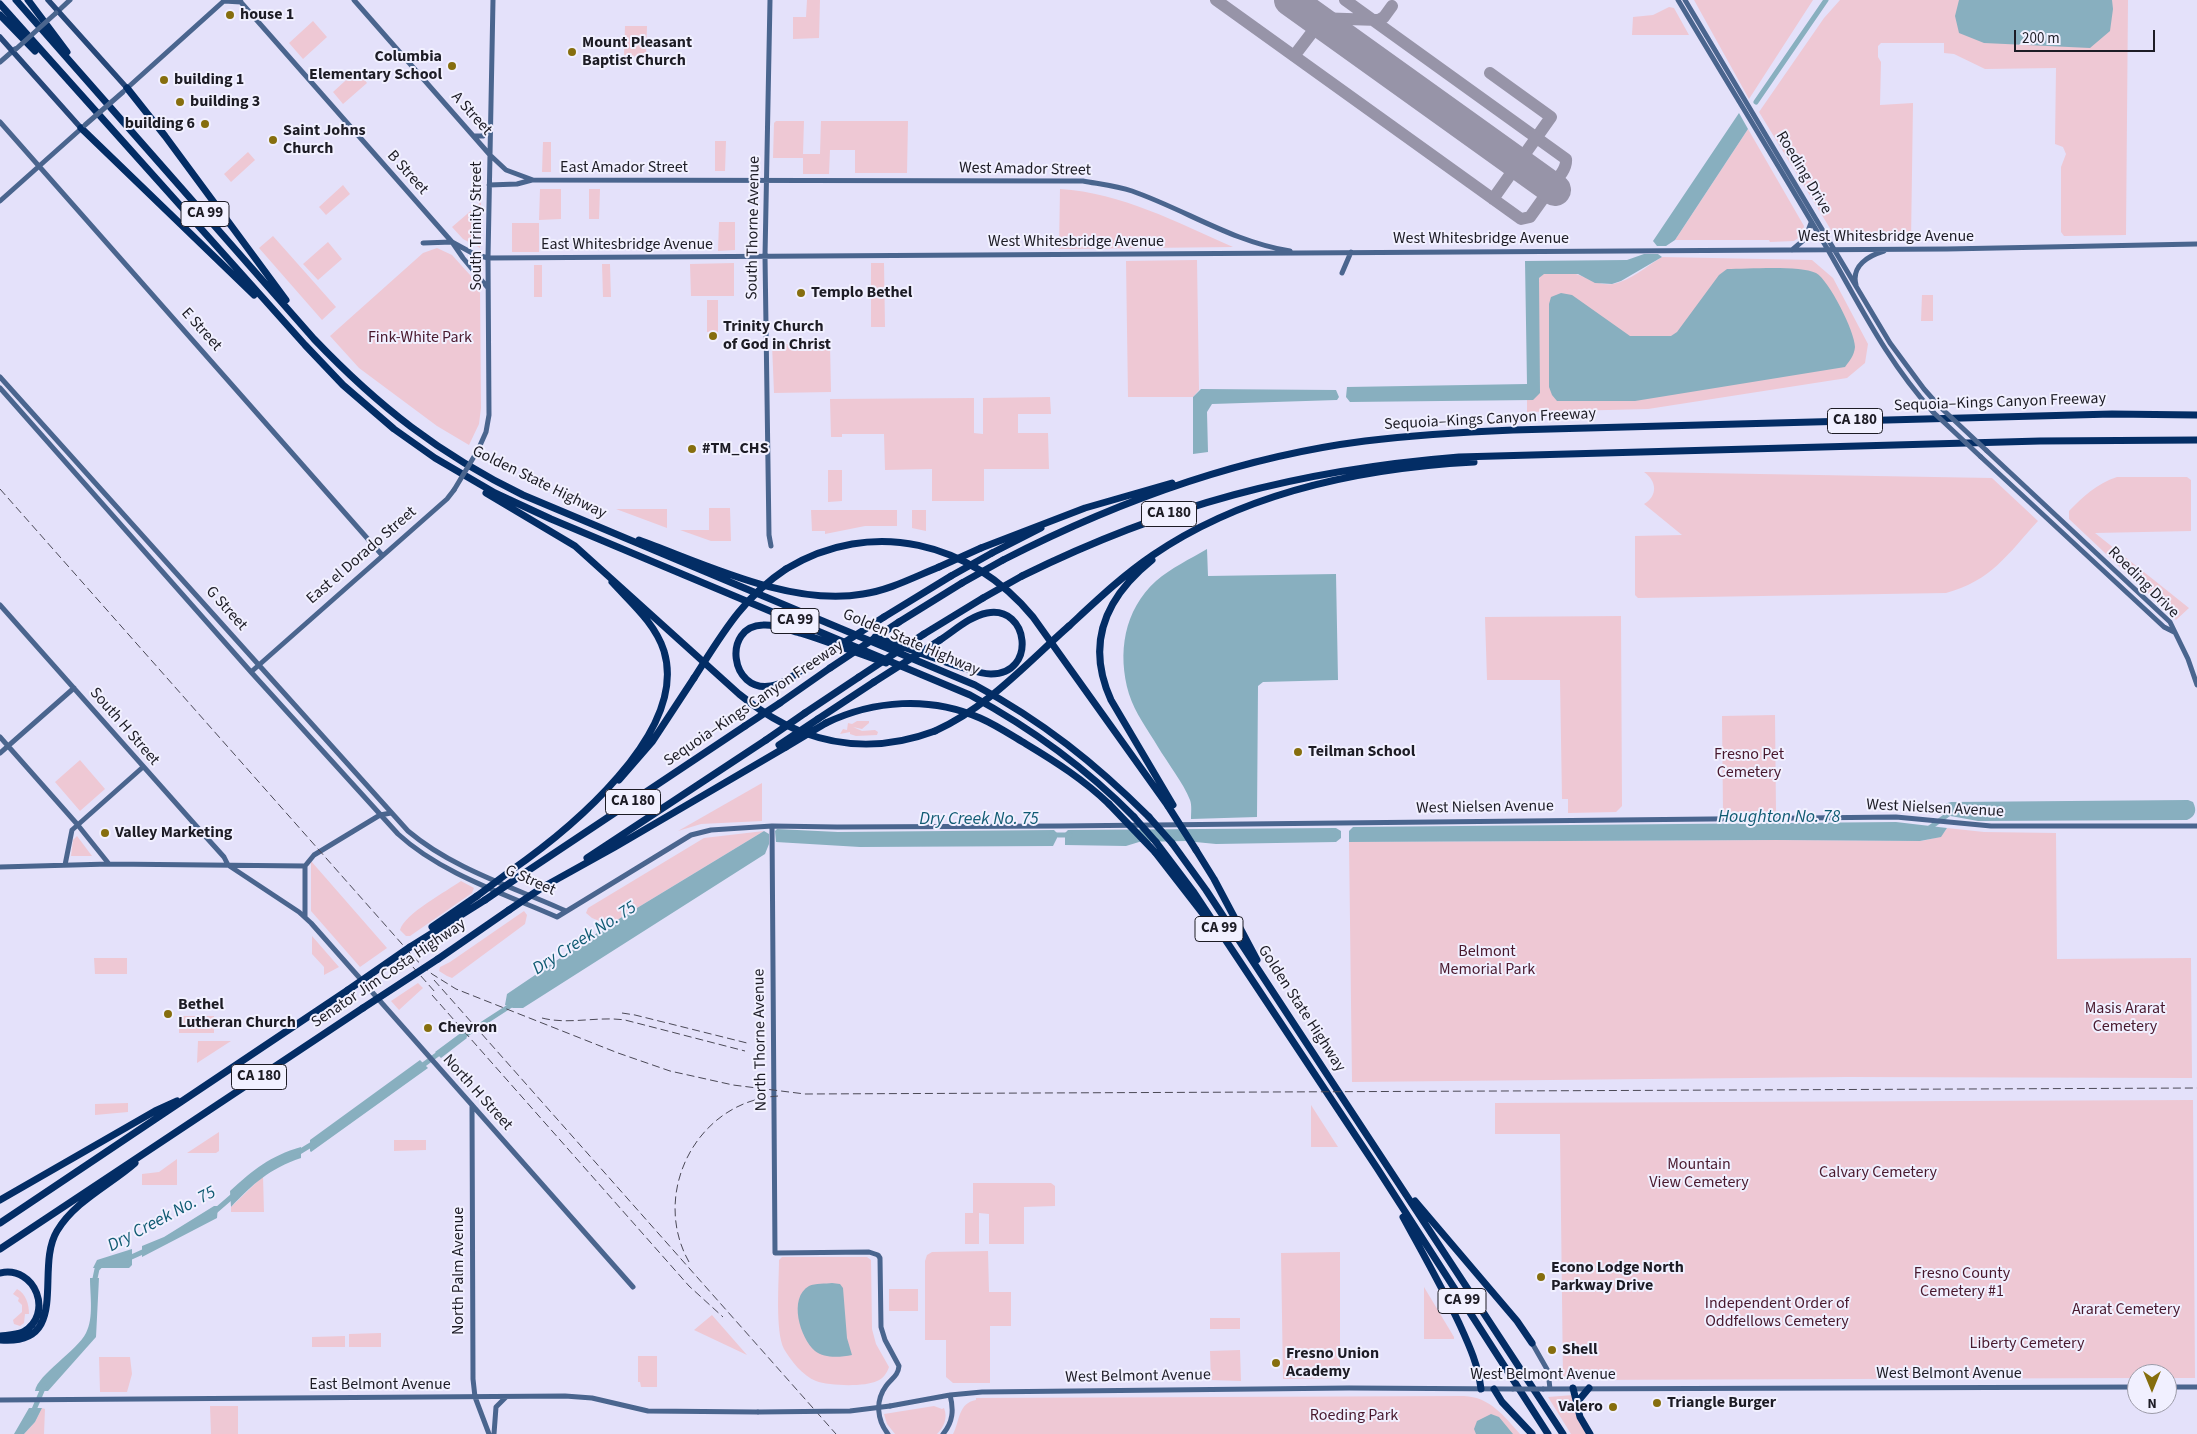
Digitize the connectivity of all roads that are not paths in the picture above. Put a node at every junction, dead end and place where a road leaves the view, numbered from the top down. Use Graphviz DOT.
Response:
graph roads {
  1 [pos="16,0"];
  2 [pos="28,0"];
  3 [pos="48,0"];
  4 [pos="70,0"];
  5 [pos="224,0"];
  6 [pos="354,0"];
  7 [pos="493,0"];
  8 [pos="770,0"];
  9 [pos="1678,0"];
  10 [pos="1685,0"];
  11 [pos="240,1"];
  12 [pos="0,4"];
  13 [pos="57,12"];
  14 [pos="0,15"];
  15 [pos="0,36"];
  16 [pos="14,50"];
  17 [pos="0,62"];
  18 [pos="95,90"];
  19 [pos="125,90"];
  20 [pos="86,103"];
  21 [pos="0,122"];
  22 [pos="83,126"];
  23 [pos="490,127"];
  24 [pos="472,136"];
  25 [pos="490,155"];
  26 [pos="40,167"];
  27 [pos="533,180"];
  28 [pos="766,181"];
  29 [pos="489,185"];
  30 [pos="8,195"];
  31 [pos="0,201"];
  32 [pos="0,206"];
  33 [pos="1811,223"];
  34 [pos="452,242"];
  35 [pos="423,243"];
  36 [pos="2197,244"];
  37 [pos="1890,249"];
  38 [pos="1792,250"];
  39 [pos="1828,250"];
  40 [pos="1836,250"];
  41 [pos="1301,252"];
  42 [pos="1351,252"];
  43 [pos="765,256"];
  44 [pos="488,258"];
  45 [pos="1342,273"];
  46 [pos="488,288"];
  47 [pos="1858,292"];
  48 [pos="314,339"];
  49 [pos="305,345"];
  50 [pos="0,377"];
  51 [pos="0,388"];
  52 [pos="2197,415"];
  53 [pos="2197,440"];
  54 [pos="478,450"];
  55 [pos="1619,453"];
  56 [pos="435,458"];
  57 [pos="1243,466"];
  58 [pos="1250,505"];
  59 [pos="1085,508"];
  60 [pos="557,509"];
  61 [pos="771,546"];
  62 [pos="586,554"];
  63 [pos="382,555"];
  64 [pos="790,606"];
  65 [pos="1,610"];
  66 [pos="2174,632"];
  67 [pos="258,665"];
  68 [pos="251,672"];
  69 [pos="2197,685"];
  70 [pos="74,688"];
  71 [pos="970,695"];
  72 [pos="0,736"];
  73 [pos="8,746"];
  74 [pos="783,746"];
  75 [pos="0,753"];
  76 [pos="143,767"];
  77 [pos="596,801"];
  78 [pos="1170,806"];
  79 [pos="386,807"];
  80 [pos="391,814"];
  81 [pos="380,815"];
  82 [pos="77,824"];
  83 [pos="2197,826"];
  84 [pos="772,828"];
  85 [pos="109,864"];
  86 [pos="64,865"];
  87 [pos="463,865"];
  88 [pos="228,866"];
  89 [pos="305,866"];
  90 [pos="0,867"];
  91 [pos="458,873"];
  92 [pos="543,886"];
  93 [pos="566,911"];
  94 [pos="305,917"];
  95 [pos="419,939"];
  96 [pos="1265,979"];
  97 [pos="1278,1019"];
  98 [pos="198,1091"];
  99 [pos="472,1104"];
  100 [pos="1377,1168"];
  101 [pos="121,1172"];
  102 [pos="1393,1174"];
  103 [pos="0,1200"];
  104 [pos="0,1224"];
  105 [pos="0,1249"];
  106 [pos="0,1274"];
  107 [pos="633,1287"];
  108 [pos="3,1335"];
  109 [pos="0,1340"];
  110 [pos="1532,1343"];
  111 [pos="2127,1387"];
  112 [pos="2177,1387"];
  113 [pos="2197,1387"];
  114 [pos="1573,1388"];
  115 [pos="1589,1388"];
  116 [pos="1482,1389"];
  117 [pos="1494,1389"];
  118 [pos="1550,1389"];
  119 [pos="950,1395"];
  120 [pos="507,1396"];
  121 [pos="475,1397"];
  122 [pos="0,1400"];
  123 [pos="1577,1408"];
  124 [pos="758,1412"];
  125 [pos="489,1434"];
  126 [pos="494,1434"];
  127 [pos="888,1434"];
  128 [pos="943,1434"];
  129 [pos="1532,1434"];
  130 [pos="1548,1434"];
  131 [pos="1563,1434"];
  132 [pos="1590,1434"];
  1 -- 18 [label="highway, Golden State Highway / CA 99"];
  2 -- 18 [label="highway"];
  3 -- 13 [label="main road"];
  4 -- 13 [label="street"];
  5 -- 11 [label="street"];
  5 -- 19 [label="street"];
  6 -- 24 [label="street, A Street"];
  7 -- 23 [label="street, South Trinity Street"];
  8 -- 28 [label="street, South Thorne Avenue"];
  9 -- 33 [label="street, Roeding Drive"];
  10 -- 40 [label="street, Roeding Drive"];
  11 -- 34 [label="street, B Street"];
  12 -- 20 [label="highway, Golden State Highway / CA 99"];
  13 -- 16 [label="street, bridge"];
  13 -- 19 [label="main road"];
  14 -- 20 [label="highway"];
  15 -- 16 [label="main road"];
  16 -- 17 [label="street"];
  16 -- 22 [label="main road"];
  18 -- 48 [label="highway, Golden State Highway / CA 99"];
  19 -- 22 [label="street, bridge"];
  19 -- 48 [label="highway"];
  20 -- 49 [label="highway, Golden State Highway / CA 99"];
  21 -- 26 [label="street, E Street"];
  22 -- 26 [label="street"];
  22 -- 49 [label="highway"];
  23 -- 24 [label="street"];
  23 -- 25 [label="street, South Trinity Street"];
  24 -- 25 [label="street, A Street"];
  25 -- 27 [label="street, East Amador Street"];
  25 -- 29 [label="street, South Trinity Street"];
  26 -- 30 [label="street"];
  26 -- 63 [label="street, E Street"];
  27 -- 28 [label="street, East Amador Street"];
  27 -- 29 [label="street"];
  28 -- 41 [label="street, West Amador Street"];
  28 -- 43 [label="street, South Thorne Avenue"];
  29 -- 44 [label="street, South Trinity Street"];
  30 -- 31 [label="street"];
  30 -- 32 [label="street"];
  33 -- 38 [label="street"];
  33 -- 39 [label="street, Roeding Drive"];
  34 -- 35 [label="street"];
  34 -- 44 [label="street, B Street"];
  34 -- 46 [label="street"];
  36 -- 37 [label="street, West Whitesbridge Avenue"];
  37 -- 40 [label="street, West Whitesbridge Avenue"];
  37 -- 47 [label="street"];
  38 -- 39 [label="street, West Whitesbridge Avenue"];
  38 -- 42 [label="street, West Whitesbridge Avenue"];
  39 -- 40 [label="street, West Whitesbridge Avenue"];
  39 -- 66 [label="street, Roeding Drive, bridge"];
  40 -- 47 [label="street, Roeding Drive"];
  41 -- 42 [label="street, West Whitesbridge Avenue"];
  41 -- 43 [label="street, West Whitesbridge Avenue"];
  42 -- 45 [label="street"];
  43 -- 44 [label="street, East Whitesbridge Avenue"];
  43 -- 61 [label="street, South Thorne Avenue"];
  44 -- 46 [label="street, South Trinity Street"];
  46 -- 54 [label="street, South Trinity Street"];
  47 -- 66 [label="street, Roeding Drive, bridge"];
  48 -- 60 [label="highway, Golden State Highway / CA 99"];
  49 -- 56 [label="highway, Golden State Highway / CA 99"];
  50 -- 67 [label="street, G Street"];
  51 -- 68 [label="street, G Street"];
  52 -- 57 [label="highway, Sequoia–Kings Canyon Freeway / CA 180"];
  53 -- 55 [label="highway, CA 180"];
  54 -- 63 [label="street, East el Dorado Street, bridge"];
  55 -- 58 [label="highway"];
  55 -- 92 [label="highway, CA 180, bridge"];
  56 -- 62 [label="highway"];
  56 -- 71 [label="highway, Golden State Highway / CA 99"];
  57 -- 59 [label="highway"];
  57 -- 95 [label="highway, Sequoia–Kings Canyon Freeway / CA 180, bridge"];
  58 -- 62 [label="highway, bridge"];
  58 -- 78 [label="highway"];
  59 -- 60 [label="highway, bridge"];
  59 -- 71 [label="highway, bridge"];
  60 -- 64 [label="highway, Golden State Highway / CA 99"];
  62 -- 77 [label="highway"];
  63 -- 67 [label="street, East el Dorado Street"];
  64 -- 74 [label="highway, bridge"];
  64 -- 96 [label="highway, Golden State Highway / CA 99, bridge"];
  65 -- 70 [label="street, South H Street"];
  66 -- 69 [label="street"];
  67 -- 68 [label="street, East el Dorado Street"];
  67 -- 79 [label="street, G Street"];
  68 -- 81 [label="street, G Street"];
  70 -- 73 [label="street"];
  70 -- 76 [label="street, South H Street"];
  71 -- 97 [label="highway, Golden State Highway / CA 99, bridge"];
  72 -- 73 [label="street"];
  73 -- 75 [label="street"];
  73 -- 82 [label="street"];
  74 -- 92 [label="highway"];
  74 -- 97 [label="highway, bridge"];
  76 -- 82 [label="street"];
  76 -- 88 [label="street, South H Street"];
  77 -- 78 [label="highway, bridge"];
  77 -- 95 [label="highway, bridge"];
  78 -- 96 [label="highway, bridge"];
  79 -- 80 [label="street, G Street"];
  79 -- 81 [label="street"];
  80 -- 81 [label="street"];
  80 -- 87 [label="street, G Street"];
  81 -- 89 [label="street"];
  81 -- 91 [label="street, G Street"];
  82 -- 85 [label="street"];
  82 -- 86 [label="street"];
  83 -- 84 [label="street, West Nielsen Avenue"];
  84 -- 93 [label="street, West Nielsen Avenue"];
  84 -- 127 [label="street, North Thorne Avenue"];
  85 -- 86 [label="street"];
  85 -- 88 [label="street"];
  86 -- 90 [label="street"];
  87 -- 91 [label="street"];
  87 -- 93 [label="street, G Street"];
  88 -- 89 [label="street"];
  88 -- 94 [label="street, North H Street"];
  89 -- 94 [label="street"];
  91 -- 93 [label="street, G Street"];
  92 -- 101 [label="highway, Senator Jim Costa Highway / CA 180, bridge"];
  94 -- 99 [label="street, North H Street"];
  95 -- 98 [label="highway, Senator Jim Costa Highway / CA 180, bridge"];
  96 -- 102 [label="highway, Golden State Highway / CA 99"];
  97 -- 100 [label="highway, Golden State Highway / CA 99"];
  98 -- 103 [label="highway"];
  98 -- 104 [label="highway, Senator Jim Costa Highway / CA 180"];
  99 -- 107 [label="street, North H Street"];
  99 -- 121 [label="street, North Palm Avenue"];
  100 -- 116 [label="highway"];
  100 -- 130 [label="highway, Golden State Highway / CA 99"];
  101 -- 105 [label="highway"];
  101 -- 109 [label="highway"];
  102 -- 110 [label="highway"];
  102 -- 131 [label="highway, Golden State Highway / CA 99"];
  106 -- 108 [label="highway"];
  110 -- 118 [label="street"];
  111 -- 115 [label="street, West Belmont Avenue"];
  112 -- 113 [label="street"];
  114 -- 115 [label="street, West Belmont Avenue"];
  114 -- 118 [label="street, West Belmont Avenue"];
  114 -- 123 [label="highway"];
  115 -- 123 [label="highway"];
  116 -- 117 [label="street, West Belmont Avenue"];
  116 -- 119 [label="street, West Belmont Avenue"];
  117 -- 118 [label="street, West Belmont Avenue, bridge"];
  117 -- 129 [label="highway"];
  119 -- 124 [label="street, West Belmont Avenue, bridge"];
  119 -- 128 [label="street"];
  120 -- 121 [label="street, East Belmont Avenue"];
  120 -- 124 [label="street, East Belmont Avenue"];
  120 -- 126 [label="street"];
  121 -- 122 [label="street, East Belmont Avenue"];
  121 -- 125 [label="street, North Palm Avenue"];
  123 -- 132 [label="highway"];
}
